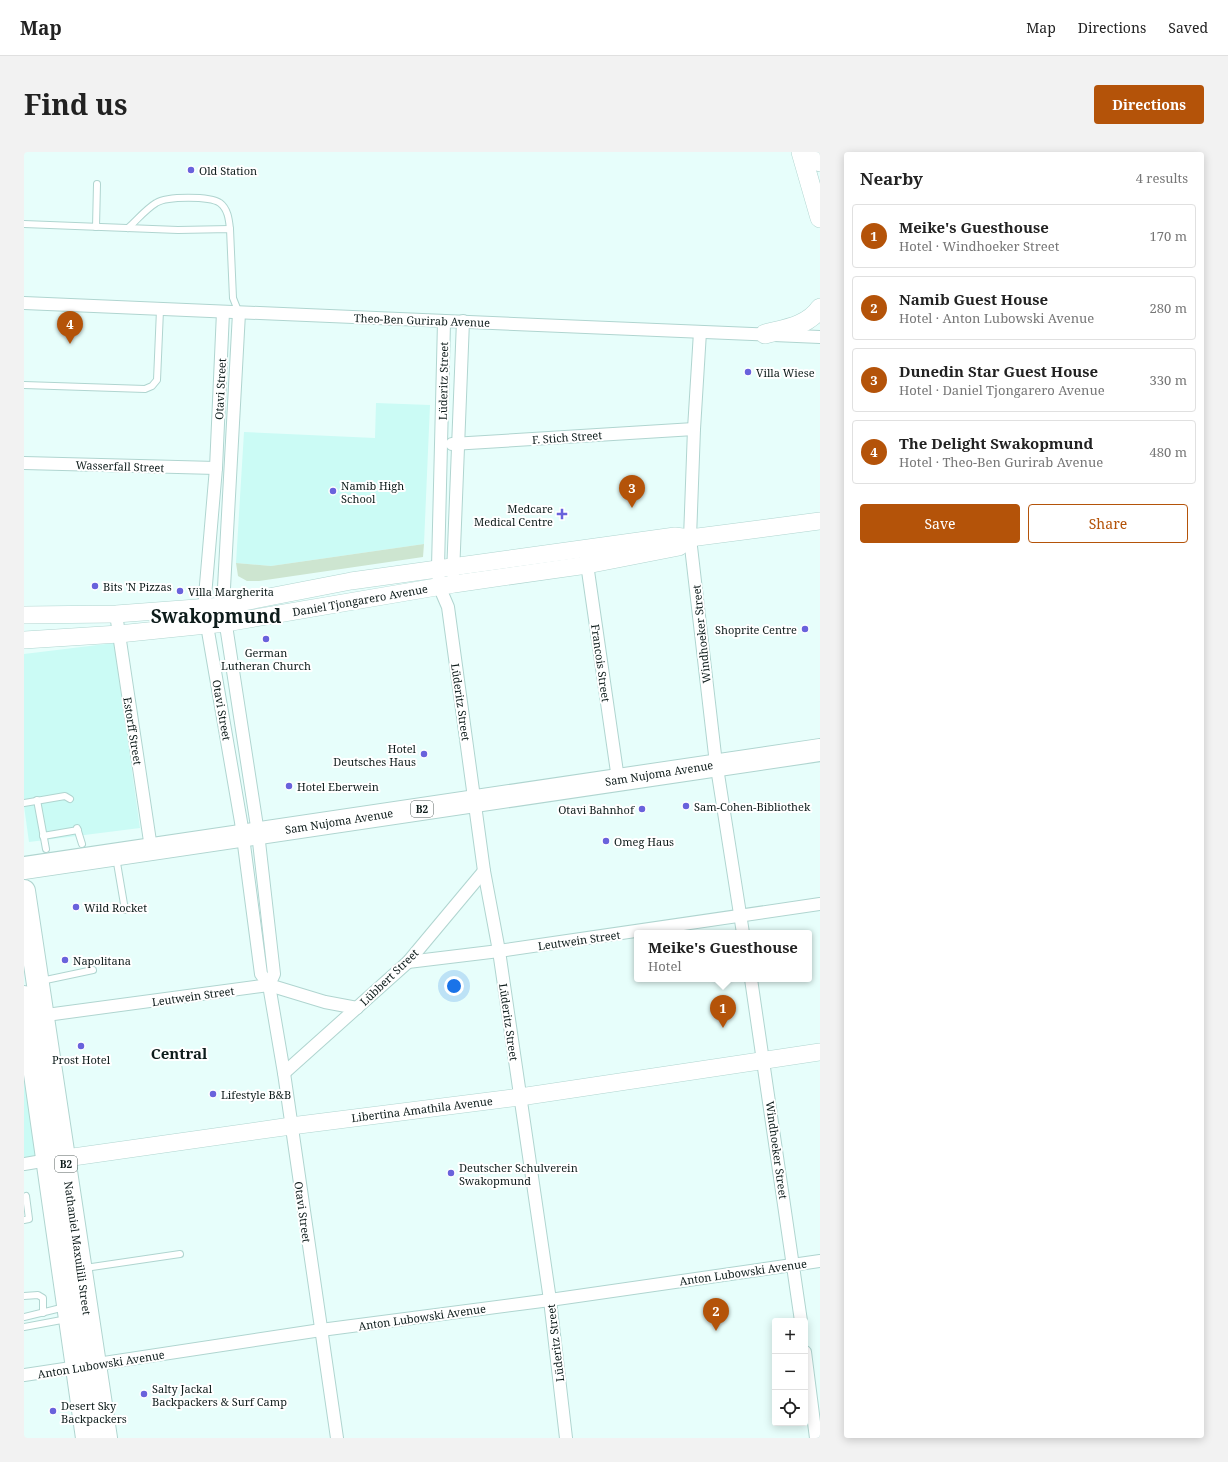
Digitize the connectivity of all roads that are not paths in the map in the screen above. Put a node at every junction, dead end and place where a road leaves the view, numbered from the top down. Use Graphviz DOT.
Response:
graph roads {
  1 [pos="801,152"];
  2 [pos="817,152"];
  3 [pos="820,162"];
  4 [pos="97,184"];
  5 [pos="820,218"];
  6 [pos="24,224"];
  7 [pos="96,227"];
  8 [pos="128,228"];
  9 [pos="230,229"];
  10 [pos="233,298"];
  11 [pos="24,303"];
  12 [pos="820,308"];
  13 [pos="160,310"];
  14 [pos="223,312"];
  15 [pos="239,313"];
  16 [pos="463,321"];
  17 [pos="444,322"];
  18 [pos="700,332"];
  19 [pos="765,334"];
  20 [pos="820,337"];
  21 [pos="24,385"];
  22 [pos="694,429"];
  23 [pos="459,444"];
  24 [pos="441,445"];
  25 [pos="24,463"];
  26 [pos="216,468"];
  27 [pos="820,521"];
  28 [pos="690,538"];
  29 [pos="585,548"];
  30 [pos="587,564"];
  31 [pos="445,566"];
  32 [pos="446,585"];
  33 [pos="223,606"];
  34 [pos="204,608"];
  35 [pos="24,614"];
  36 [pos="116,614"];
  37 [pos="226,623"];
  38 [pos="207,625"];
  39 [pos="119,634"];
  40 [pos="24,640"];
  41 [pos="820,738"];
  42 [pos="820,750"];
  43 [pos="716,760"];
  44 [pos="617,774"];
  45 [pos="474,796"];
  46 [pos="70,799"];
  47 [pos="37,800"];
  48 [pos="24,803"];
  49 [pos="249,827"];
  50 [pos="150,841"];
  51 [pos="45,842"];
  52 [pos="24,852"];
  53 [pos="115,854"];
  54 [pos="24,868"];
  55 [pos="484,871"];
  56 [pos="24,891"];
  57 [pos="820,904"];
  58 [pos="125,910"];
  59 [pos="741,916"];
  60 [pos="647,930"];
  61 [pos="743,930"];
  62 [pos="634,932"];
  63 [pos="499,952"];
  64 [pos="408,962"];
  65 [pos="93,970"];
  66 [pos="751,982"];
  67 [pos="269,986"];
  68 [pos="31,1006"];
  69 [pos="356,1008"];
  70 [pos="820,1052"];
  71 [pos="764,1060"];
  72 [pos="284,1073"];
  73 [pos="520,1097"];
  74 [pos="291,1126"];
  75 [pos="57,1159"];
  76 [pos="24,1164"];
  77 [pos="24,1196"];
  78 [pos="24,1220"];
  79 [pos="180,1254"];
  80 [pos="820,1260"];
  81 [pos="793,1264"];
  82 [pos="82,1269"];
  83 [pos="24,1296"];
  84 [pos="550,1300"];
  85 [pos="43,1312"];
  86 [pos="69,1312"];
  87 [pos="24,1317"];
  88 [pos="801,1318"];
  89 [pos="24,1327"];
  90 [pos="321,1330"];
  91 [pos="805,1354"];
  92 [pos="87,1365"];
  93 [pos="24,1375"];
  94 [pos="88,1438"];
  95 [pos="106,1438"];
  96 [pos="337,1438"];
  97 [pos="566,1438"];
  98 [pos="816,1438"];
  1 -- 5 [label="main road"];
  2 -- 3 [label="main road"];
  4 -- 7 [label="lane"];
  6 -- 7 [label="lane"];
  7 -- 8 [label="lane"];
  8 -- 9 [label="lane"];
  8 -- 9 [label="lane"];
  9 -- 10 [label="lane"];
  10 -- 14 [label="lane"];
  10 -- 15 [label="lane"];
  11 -- 13 [label="street, Theo-Ben Gurirab Avenue"];
  12 -- 19 [label="main road"];
  13 -- 14 [label="street, Theo-Ben Gurirab Avenue"];
  13 -- 21 [label="lane"];
  14 -- 15 [label="street, Theo-Ben Gurirab Avenue"];
  14 -- 26 [label="street, Otavi Street"];
  15 -- 17 [label="street, Theo-Ben Gurirab Avenue"];
  15 -- 33 [label="street, Otavi Street"];
  16 -- 17 [label="street, Theo-Ben Gurirab Avenue"];
  16 -- 18 [label="street, Theo-Ben Gurirab Avenue"];
  16 -- 23 [label="street, Lüderitz Street"];
  17 -- 24 [label="street, Lüderitz Street"];
  18 -- 19 [label="street, Theo-Ben Gurirab Avenue"];
  18 -- 22 [label="street, Windhoeker Street"];
  19 -- 20 [label="street, Theo-Ben Gurirab Avenue"];
  22 -- 23 [label="street, F. Stich Street"];
  22 -- 28 [label="street, Windhoeker Street"];
  23 -- 24 [label="street, F. Stich Street"];
  23 -- 31 [label="street, Lüderitz Street"];
  24 -- 31 [label="street, Lüderitz Street"];
  25 -- 26 [label="street, Wasserfall Street"];
  26 -- 34 [label="street, Otavi Street"];
  27 -- 28 [label="street, Daniel Tjongarero Avenue"];
  28 -- 29 [label="street, Daniel Tjongarero Avenue"];
  28 -- 30 [label="street, Daniel Tjongarero Avenue"];
  28 -- 43 [label="street, Windhoeker Street"];
  29 -- 30 [label="street, Francois Street"];
  29 -- 31 [label="street, Daniel Tjongarero Avenue"];
  30 -- 32 [label="street, Daniel Tjongarero Avenue"];
  30 -- 44 [label="street, Francois Street"];
  31 -- 32 [label="street, Lüderitz Street"];
  31 -- 33 [label="street, Daniel Tjongarero Avenue"];
  32 -- 37 [label="street, Daniel Tjongarero Avenue"];
  32 -- 45 [label="street, Lüderitz Street"];
  33 -- 34 [label="street, Daniel Tjongarero Avenue"];
  33 -- 37 [label="street, Otavi Street"];
  34 -- 36 [label="street, Daniel Tjongarero Avenue"];
  34 -- 38 [label="street, Otavi Street"];
  35 -- 36 [label="street, Daniel Tjongarero Avenue"];
  36 -- 39 [label="street, Estorff Street"];
  37 -- 38 [label="street, Daniel Tjongarero Avenue"];
  37 -- 49 [label="street, Otavi Street"];
  38 -- 39 [label="street, Daniel Tjongarero Avenue"];
  38 -- 49 [label="street, Otavi Street"];
  39 -- 40 [label="street, Daniel Tjongarero Avenue"];
  39 -- 50 [label="street, Estorff Street"];
  41 -- 43 [label="highway, Sam Nujoma Avenue / B2"];
  42 -- 43 [label="highway, Sam Nujoma Avenue / B2"];
  43 -- 44 [label="highway, Sam Nujoma Avenue / B2"];
  43 -- 59 [label="street, Windhoeker Street"];
  44 -- 45 [label="highway, Sam Nujoma Avenue / B2"];
  45 -- 49 [label="highway, Sam Nujoma Avenue / B2"];
  45 -- 55 [label="street, Lüderitz Street"];
  46 -- 47 [label="lane"];
  47 -- 48 [label="lane"];
  47 -- 51 [label="lane"];
  49 -- 50 [label="highway, Sam Nujoma Avenue / B2"];
  49 -- 67 [label="street, Otavi Street"];
  50 -- 51 [label="highway, Sam Nujoma Avenue / B2"];
  50 -- 53 [label="highway, Sam Nujoma Avenue / B2"];
  51 -- 52 [label="highway, Sam Nujoma Avenue / B2"];
  53 -- 54 [label="highway, Sam Nujoma Avenue / B2"];
  53 -- 58 [label="lane"];
  55 -- 63 [label="street, Lüderitz Street"];
  55 -- 64 [label="street, Lübbert Street"];
  56 -- 68 [label="highway, Nathaniel Maxuilili Street / B2"];
  57 -- 59 [label="street, Leutwein Street"];
  59 -- 60 [label="street, Leutwein Street"];
  59 -- 61 [label="street, Windhoeker Street"];
  62 -- 63 [label="street, Leutwein Street"];
  63 -- 64 [label="street, Leutwein Street"];
  63 -- 73 [label="street, Lüderitz Street"];
  64 -- 69 [label="street, Lübbert Street"];
  65 -- 68 [label="lane"];
  66 -- 71 [label="street, Windhoeker Street"];
  67 -- 68 [label="street, Leutwein Street"];
  67 -- 69 [label="street, Leutwein Street"];
  67 -- 72 [label="street, Otavi Street"];
  68 -- 75 [label="highway, Nathaniel Maxuilili Street / B2"];
  69 -- 72 [label="street, Lübbert Street"];
  70 -- 71 [label="street, Libertina Amathila Avenue"];
  71 -- 73 [label="street, Libertina Amathila Avenue"];
  71 -- 81 [label="street, Windhoeker Street"];
  72 -- 74 [label="street, Otavi Street"];
  73 -- 74 [label="street, Libertina Amathila Avenue"];
  73 -- 84 [label="street, Lüderitz Street"];
  74 -- 75 [label="street, Libertina Amathila Avenue"];
  74 -- 90 [label="street, Otavi Street"];
  75 -- 76 [label="street, Libertina Amathila Avenue"];
  75 -- 82 [label="highway, Nathaniel Maxuilili Street / B2"];
  75 -- 86 [label="highway, Nathaniel Maxuilili Street / B2"];
  77 -- 78 [label="lane"];
  79 -- 82 [label="lane"];
  80 -- 81 [label="street, Anton Lubowski Avenue"];
  81 -- 84 [label="street, Anton Lubowski Avenue"];
  81 -- 88 [label="street, Windhoeker Street"];
  82 -- 92 [label="highway, Nathaniel Maxuilili Street / B2"];
  83 -- 85 [label="lane"];
  84 -- 90 [label="street, Anton Lubowski Avenue"];
  84 -- 97 [label="street, Lüderitz Street"];
  85 -- 86 [label="lane"];
  85 -- 87 [label="lane"];
  86 -- 89 [label="lane"];
  86 -- 92 [label="highway, Nathaniel Maxuilili Street / B2"];
  90 -- 92 [label="street, Anton Lubowski Avenue"];
  90 -- 96 [label="street, Otavi Street"];
  91 -- 98 [label="street"];
  92 -- 93 [label="street, Anton Lubowski Avenue"];
  92 -- 94 [label="highway, Nathaniel Maxuilili Street / B2"];
  92 -- 95 [label="highway, Nathaniel Maxuilili Street / B2"];
}
